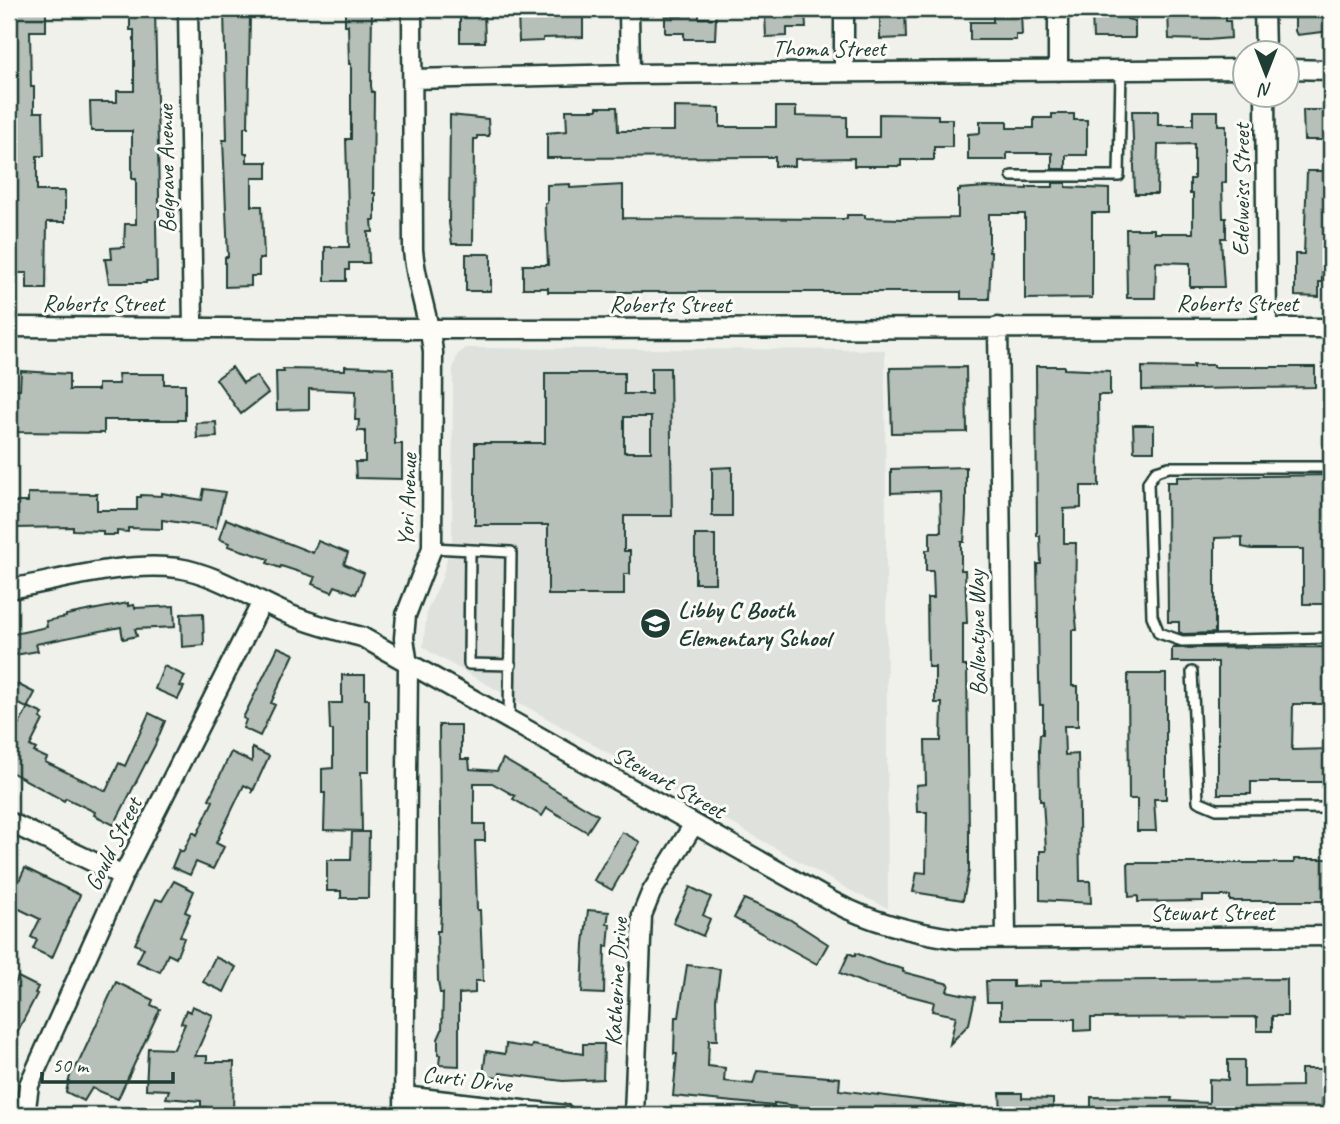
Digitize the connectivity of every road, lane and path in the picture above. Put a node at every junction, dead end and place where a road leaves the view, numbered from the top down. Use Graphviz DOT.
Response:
graph roads {
  1 [pos="188,9"];
  2 [pos="412,9"];
  3 [pos="629,9"];
  4 [pos="844,9"];
  5 [pos="1058,9"];
  6 [pos="1264,9"];
  7 [pos="1265,38"];
  8 [pos="1232,69"];
  9 [pos="1302,69"];
  10 [pos="1121,70"];
  11 [pos="1331,70"];
  12 [pos="1058,71"];
  13 [pos="844,72"];
  14 [pos="630,74"];
  15 [pos="414,79"];
  16 [pos="1265,108"];
  17 [pos="1012,176"];
  18 [pos="9,327"];
  19 [pos="998,327"];
  20 [pos="1267,327"];
  21 [pos="193,328"];
  22 [pos="1331,328"];
  23 [pos="430,329"];
  24 [pos="1331,467"];
  25 [pos="432,548"];
  26 [pos="470,550"];
  27 [pos="9,589"];
  28 [pos="262,602"];
  29 [pos="1331,638"];
  30 [pos="408,665"];
  31 [pos="511,665"];
  32 [pos="1192,672"];
  33 [pos="509,721"];
  34 [pos="1331,808"];
  35 [pos="9,822"];
  36 [pos="694,824"];
  37 [pos="123,876"];
  38 [pos="1331,936"];
  39 [pos="1006,938"];
  40 [pos="404,1096"];
  41 [pos="26,1115"];
  42 [pos="138,1115"];
  43 [pos="146,1115"];
  44 [pos="404,1115"];
  45 [pos="565,1115"];
  46 [pos="634,1115"];
  1 -- 21 [label="street, Belgrave Avenue"];
  2 -- 15 [label="street, Yori Avenue"];
  3 -- 14 [label="street"];
  4 -- 13 [label="street"];
  5 -- 12 [label="street"];
  6 -- 7 [label="street"];
  8 -- 10 [label="street, Thoma Street"];
  9 -- 11 [label="street"];
  10 -- 12 [label="street, Thoma Street"];
  10 -- 17 [label="lane"];
  12 -- 13 [label="street, Thoma Street"];
  13 -- 14 [label="street, Thoma Street"];
  14 -- 15 [label="street, Thoma Street"];
  15 -- 23 [label="street, Yori Avenue"];
  16 -- 20 [label="street, Edelweiss Street"];
  18 -- 21 [label="street, Roberts Street"];
  19 -- 20 [label="street, Roberts Street"];
  19 -- 23 [label="street, Roberts Street"];
  19 -- 39 [label="street, Ballentyne Way"];
  20 -- 22 [label="street, Roberts Street"];
  21 -- 23 [label="street, Roberts Street"];
  23 -- 25 [label="street, Yori Avenue"];
  24 -- 29 [label="lane"];
  25 -- 26 [label="lane"];
  25 -- 30 [label="street, Yori Avenue"];
  26 -- 31 [label="lane"];
  26 -- 31 [label="lane"];
  27 -- 28 [label="street, Stewart Street"];
  28 -- 30 [label="street, Stewart Street"];
  28 -- 37 [label="street, Gould Street"];
  30 -- 33 [label="street, Stewart Street"];
  30 -- 40 [label="street, Yori Avenue"];
  31 -- 33 [label="lane"];
  32 -- 34 [label="lane"];
  33 -- 36 [label="street, Stewart Street"];
  35 -- 37 [label="street"];
  36 -- 39 [label="street, Stewart Street"];
  36 -- 46 [label="street, Katherine Drive"];
  37 -- 41 [label="street, Gould Street"];
  38 -- 39 [label="street, Stewart Street"];
  40 -- 44 [label="street, Yori Avenue"];
  40 -- 45 [label="street, Curti Drive"];
  42 -- 43 [label="lane"];
}
